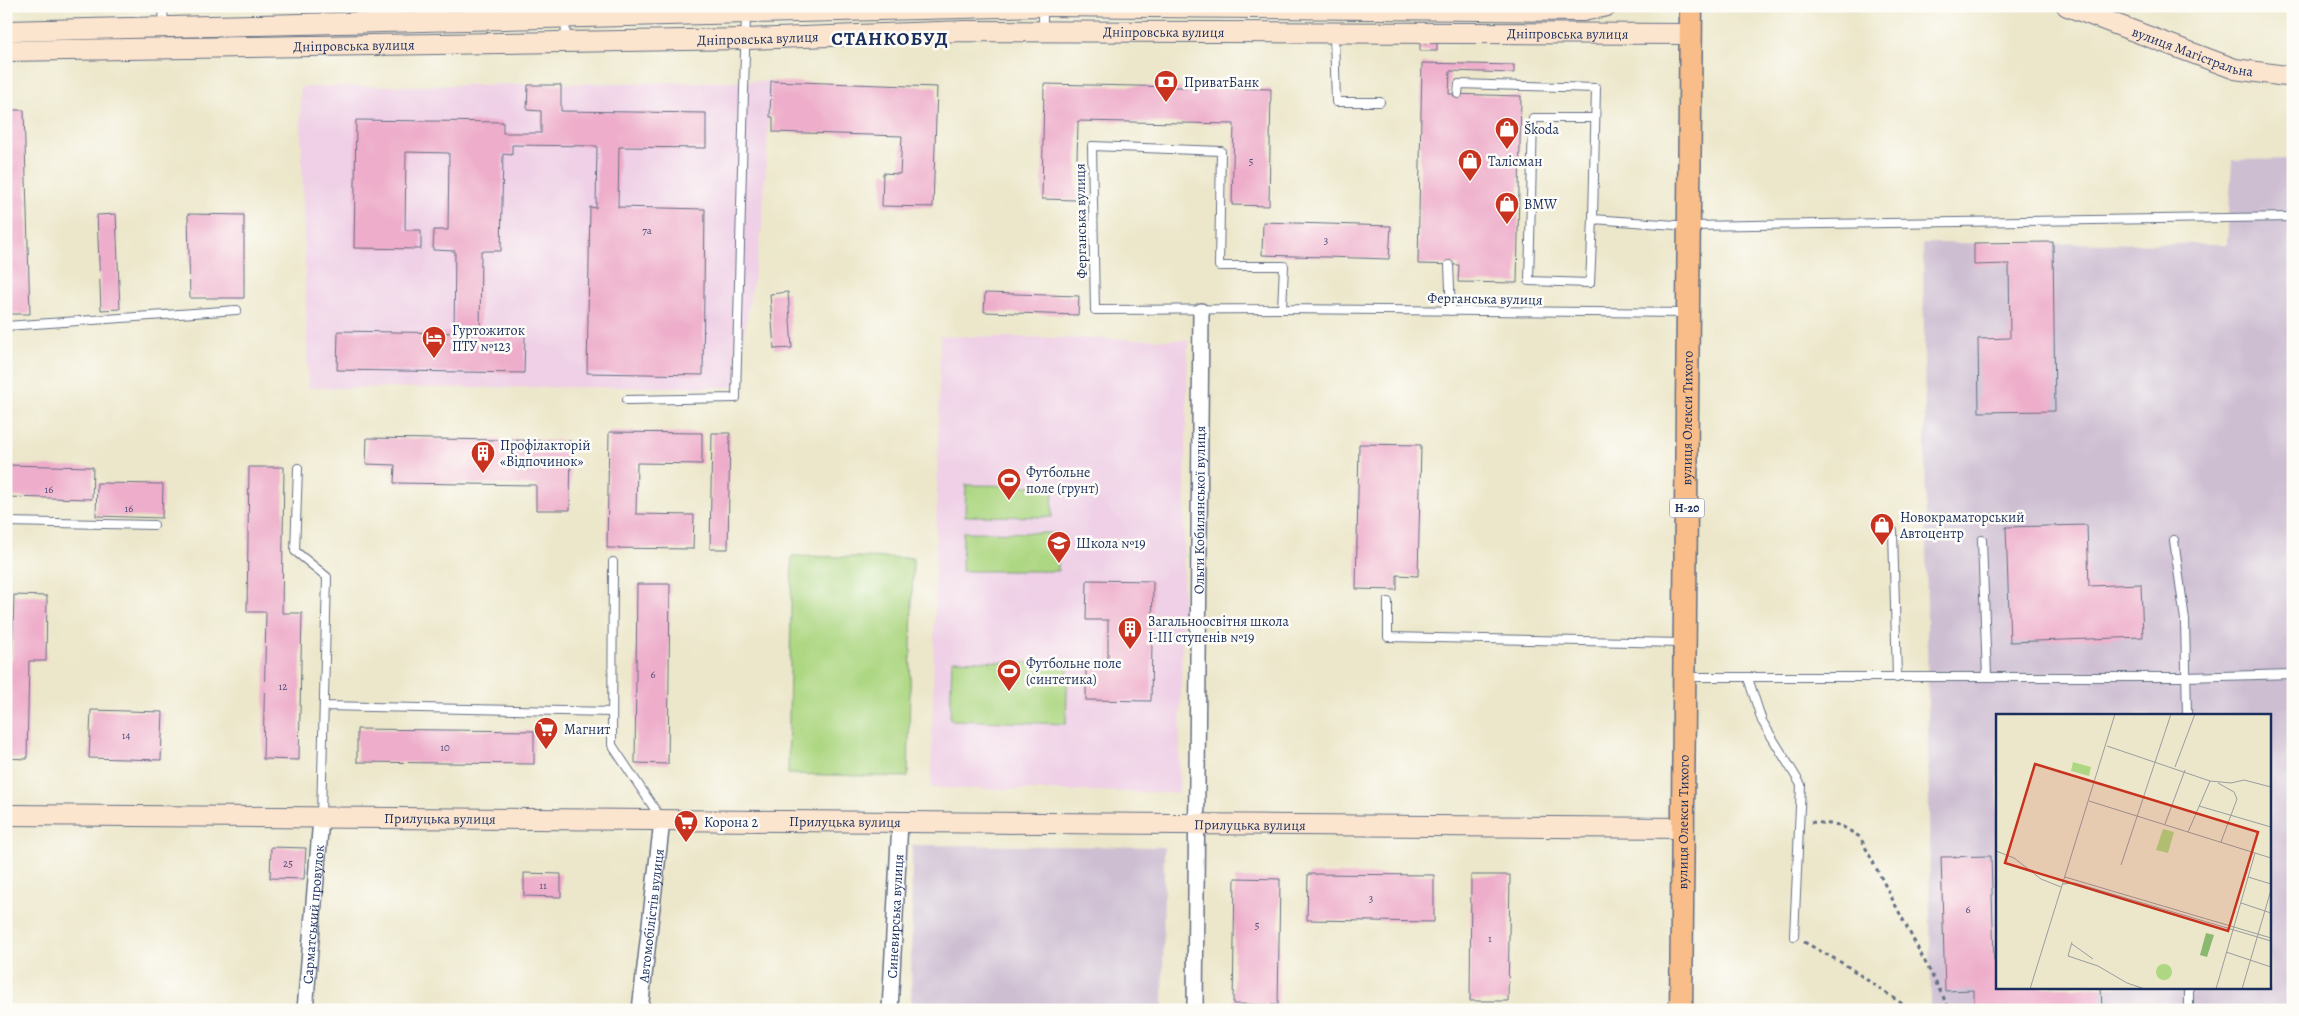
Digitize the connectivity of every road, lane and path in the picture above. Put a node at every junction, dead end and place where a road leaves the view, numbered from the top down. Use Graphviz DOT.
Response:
graph roads {
  1 [pos="163,6"];
  2 [pos="1044,6"];
  3 [pos="1607,6"];
  4 [pos="1690,6"];
  5 [pos="2068,6"];
  6 [pos="566,12"];
  7 [pos="746,13"];
  8 [pos="1355,18"];
  9 [pos="702,22"];
  10 [pos="164,27"];
  11 [pos="6,31"];
  12 [pos="1043,31"];
  13 [pos="1334,32"];
  14 [pos="1691,34"];
  15 [pos="746,39"];
  16 [pos="566,42"];
  17 [pos="164,49"];
  18 [pos="6,51"];
  19 [pos="2293,77"];
  20 [pos="1458,94"];
  21 [pos="1380,102"];
  22 [pos="1595,118"];
  23 [pos="2293,217"];
  24 [pos="1593,219"];
  25 [pos="1689,226"];
  26 [pos="1448,265"];
  27 [pos="1282,309"];
  28 [pos="237,310"];
  29 [pos="1201,311"];
  30 [pos="1451,311"];
  31 [pos="1688,313"];
  32 [pos="6,326"];
  33 [pos="627,400"];
  34 [pos="298,468"];
  35 [pos="6,522"];
  36 [pos="154,525"];
  37 [pos="1892,530"];
  38 [pos="1982,540"];
  39 [pos="2174,540"];
  40 [pos="613,562"];
  41 [pos="1388,602"];
  42 [pos="1686,643"];
  43 [pos="2293,674"];
  44 [pos="1686,677"];
  45 [pos="1987,677"];
  46 [pos="2186,677"];
  47 [pos="1748,678"];
  48 [pos="1897,678"];
  49 [pos="324,706"];
  50 [pos="612,712"];
  51 [pos="2187,714"];
  52 [pos="6,815"];
  53 [pos="321,819"];
  54 [pos="1799,820"];
  55 [pos="662,821"];
  56 [pos="900,822"];
  57 [pos="1195,824"];
  58 [pos="1684,828"];
  59 [pos="1794,936"];
  60 [pos="2189,988"];
  61 [pos="305,1010"];
  62 [pos="640,1010"];
  63 [pos="890,1010"];
  64 [pos="1195,1010"];
  65 [pos="1681,1010"];
  66 [pos="1912,1010"];
  67 [pos="1950,1010"];
  68 [pos="2189,1010"];
  1 -- 10 [label="lane"];
  2 -- 7 [label="street, Дніпровська вулиця"];
  2 -- 8 [label="street, Дніпровська вулиця"];
  2 -- 12 [label="lane"];
  3 -- 8 [label="street, Дніпровська вулиця"];
  4 -- 14 [label="main road, вулиця Олекси Тихого / Н-20"];
  5 -- 19 [label="street, вулиця Магістральна"];
  6 -- 9 [label="street, Дніпровська вулиця"];
  6 -- 10 [label="street, Дніпровська вулиця"];
  6 -- 16 [label="lane"];
  7 -- 9 [label="street, Дніпровська вулиця"];
  7 -- 15 [label="lane"];
  8 -- 13 [label="street, Дніпровська вулиця"];
  8 -- 14 [label="street, Дніпровська вулиця"];
  9 -- 15 [label="street, Дніпровська вулиця"];
  9 -- 16 [label="street, Дніпровська вулиця"];
  10 -- 11 [label="street, Дніпровська вулиця"];
  10 -- 17 [label="lane"];
  12 -- 13 [label="street, Дніпровська вулиця"];
  12 -- 15 [label="street, Дніпровська вулиця"];
  13 -- 21 [label="lane"];
  14 -- 25 [label="main road, вулиця Олекси Тихого / Н-20"];
  15 -- 33 [label="lane"];
  16 -- 17 [label="street, Дніпровська вулиця"];
  17 -- 18 [label="street, Дніпровська вулиця"];
  20 -- 22 [label="lane"];
  22 -- 24 [label="lane"];
  22 -- 24 [label="lane"];
  23 -- 25 [label="lane"];
  24 -- 25 [label="lane"];
  25 -- 31 [label="main road, вулиця Олекси Тихого / Н-20"];
  26 -- 30 [label="lane"];
  27 -- 29 [label="lane, Ферганська вулиця"];
  27 -- 29 [label="lane, Ферганська вулиця"];
  27 -- 30 [label="lane, Ферганська вулиця"];
  28 -- 32 [label="lane"];
  29 -- 57 [label="street, Ольги Кобилянської вулиця"];
  30 -- 31 [label="lane, Ферганська вулиця"];
  31 -- 42 [label="main road, вулиця Олекси Тихого / Н-20"];
  34 -- 49 [label="lane"];
  35 -- 36 [label="lane"];
  37 -- 48 [label="lane"];
  38 -- 45 [label="lane"];
  39 -- 46 [label="lane"];
  40 -- 50 [label="lane"];
  41 -- 42 [label="lane"];
  42 -- 44 [label="main road, вулиця Олекси Тихого / Н-20"];
  43 -- 46 [label="lane"];
  44 -- 47 [label="lane"];
  44 -- 58 [label="main road, вулиця Олекси Тихого / Н-20"];
  45 -- 46 [label="lane"];
  45 -- 48 [label="lane"];
  46 -- 51 [label="lane"];
  47 -- 48 [label="lane"];
  47 -- 54 [label="lane"];
  49 -- 50 [label="lane"];
  49 -- 53 [label="lane"];
  50 -- 55 [label="lane"];
  52 -- 53 [label="street, Прилуцька вулиця"];
  53 -- 55 [label="street, Прилуцька вулиця"];
  53 -- 61 [label="street, Сарматський провулок"];
  54 -- 59 [label="lane"];
  54 -- 67 [label="path"];
  55 -- 56 [label="street, Прилуцька вулиця"];
  55 -- 62 [label="street, Автомобілістів вулиця"];
  56 -- 57 [label="street, Прилуцька вулиця"];
  56 -- 63 [label="street, Синевирська вулиця"];
  57 -- 58 [label="street, Прилуцька вулиця"];
  57 -- 64 [label="street, Ольги Кобилянської вулиця"];
  58 -- 65 [label="main road, вулиця Олекси Тихого / Н-20"];
  59 -- 66 [label="path"];
  60 -- 68 [label="lane"];
}
